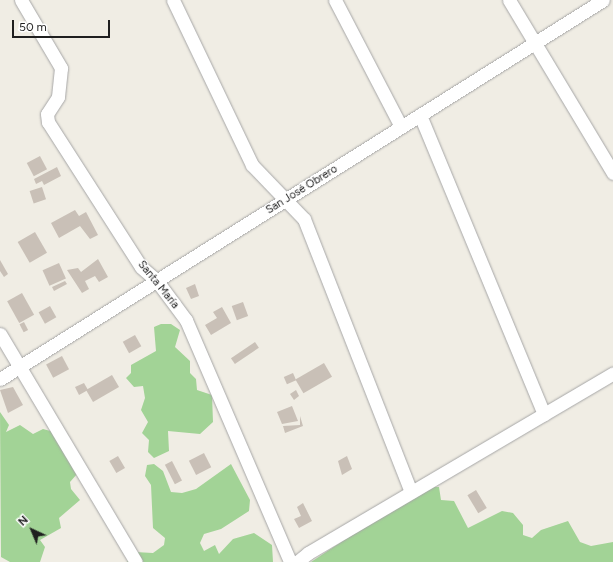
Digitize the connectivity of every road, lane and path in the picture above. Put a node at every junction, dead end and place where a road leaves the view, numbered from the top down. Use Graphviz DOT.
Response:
graph roads {
  1 [pos="21,0"];
  2 [pos="173,0"];
  3 [pos="335,0"];
  4 [pos="510,0"];
  5 [pos="603,0"];
  6 [pos="534,43"];
  7 [pos="420,115"];
  8 [pos="401,127"];
  9 [pos="613,173"];
  10 [pos="286,200"];
  11 [pos="157,281"];
  12 [pos="0,334"];
  13 [pos="20,368"];
  14 [pos="613,373"];
  15 [pos="0,379"];
  16 [pos="544,414"];
  17 [pos="411,492"];
  18 [pos="136,562"];
  19 [pos="290,562"];
  20 [pos="297,562"];
  1 -- 11 [label="street, Santa María"];
  2 -- 10 [label="street"];
  3 -- 8 [label="street"];
  4 -- 6 [label="street"];
  5 -- 6 [label="street, San José Obrero"];
  6 -- 7 [label="street, San José Obrero"];
  6 -- 9 [label="street"];
  7 -- 8 [label="street, San José Obrero"];
  7 -- 16 [label="street"];
  8 -- 10 [label="street, San José Obrero"];
  10 -- 11 [label="street, San José Obrero"];
  10 -- 17 [label="street"];
  11 -- 13 [label="street, San José Obrero"];
  11 -- 19 [label="street, Santa María"];
  12 -- 13 [label="street"];
  13 -- 15 [label="street, San José Obrero"];
  13 -- 18 [label="street"];
  14 -- 16 [label="street"];
  16 -- 17 [label="street"];
  17 -- 20 [label="street"];
}
